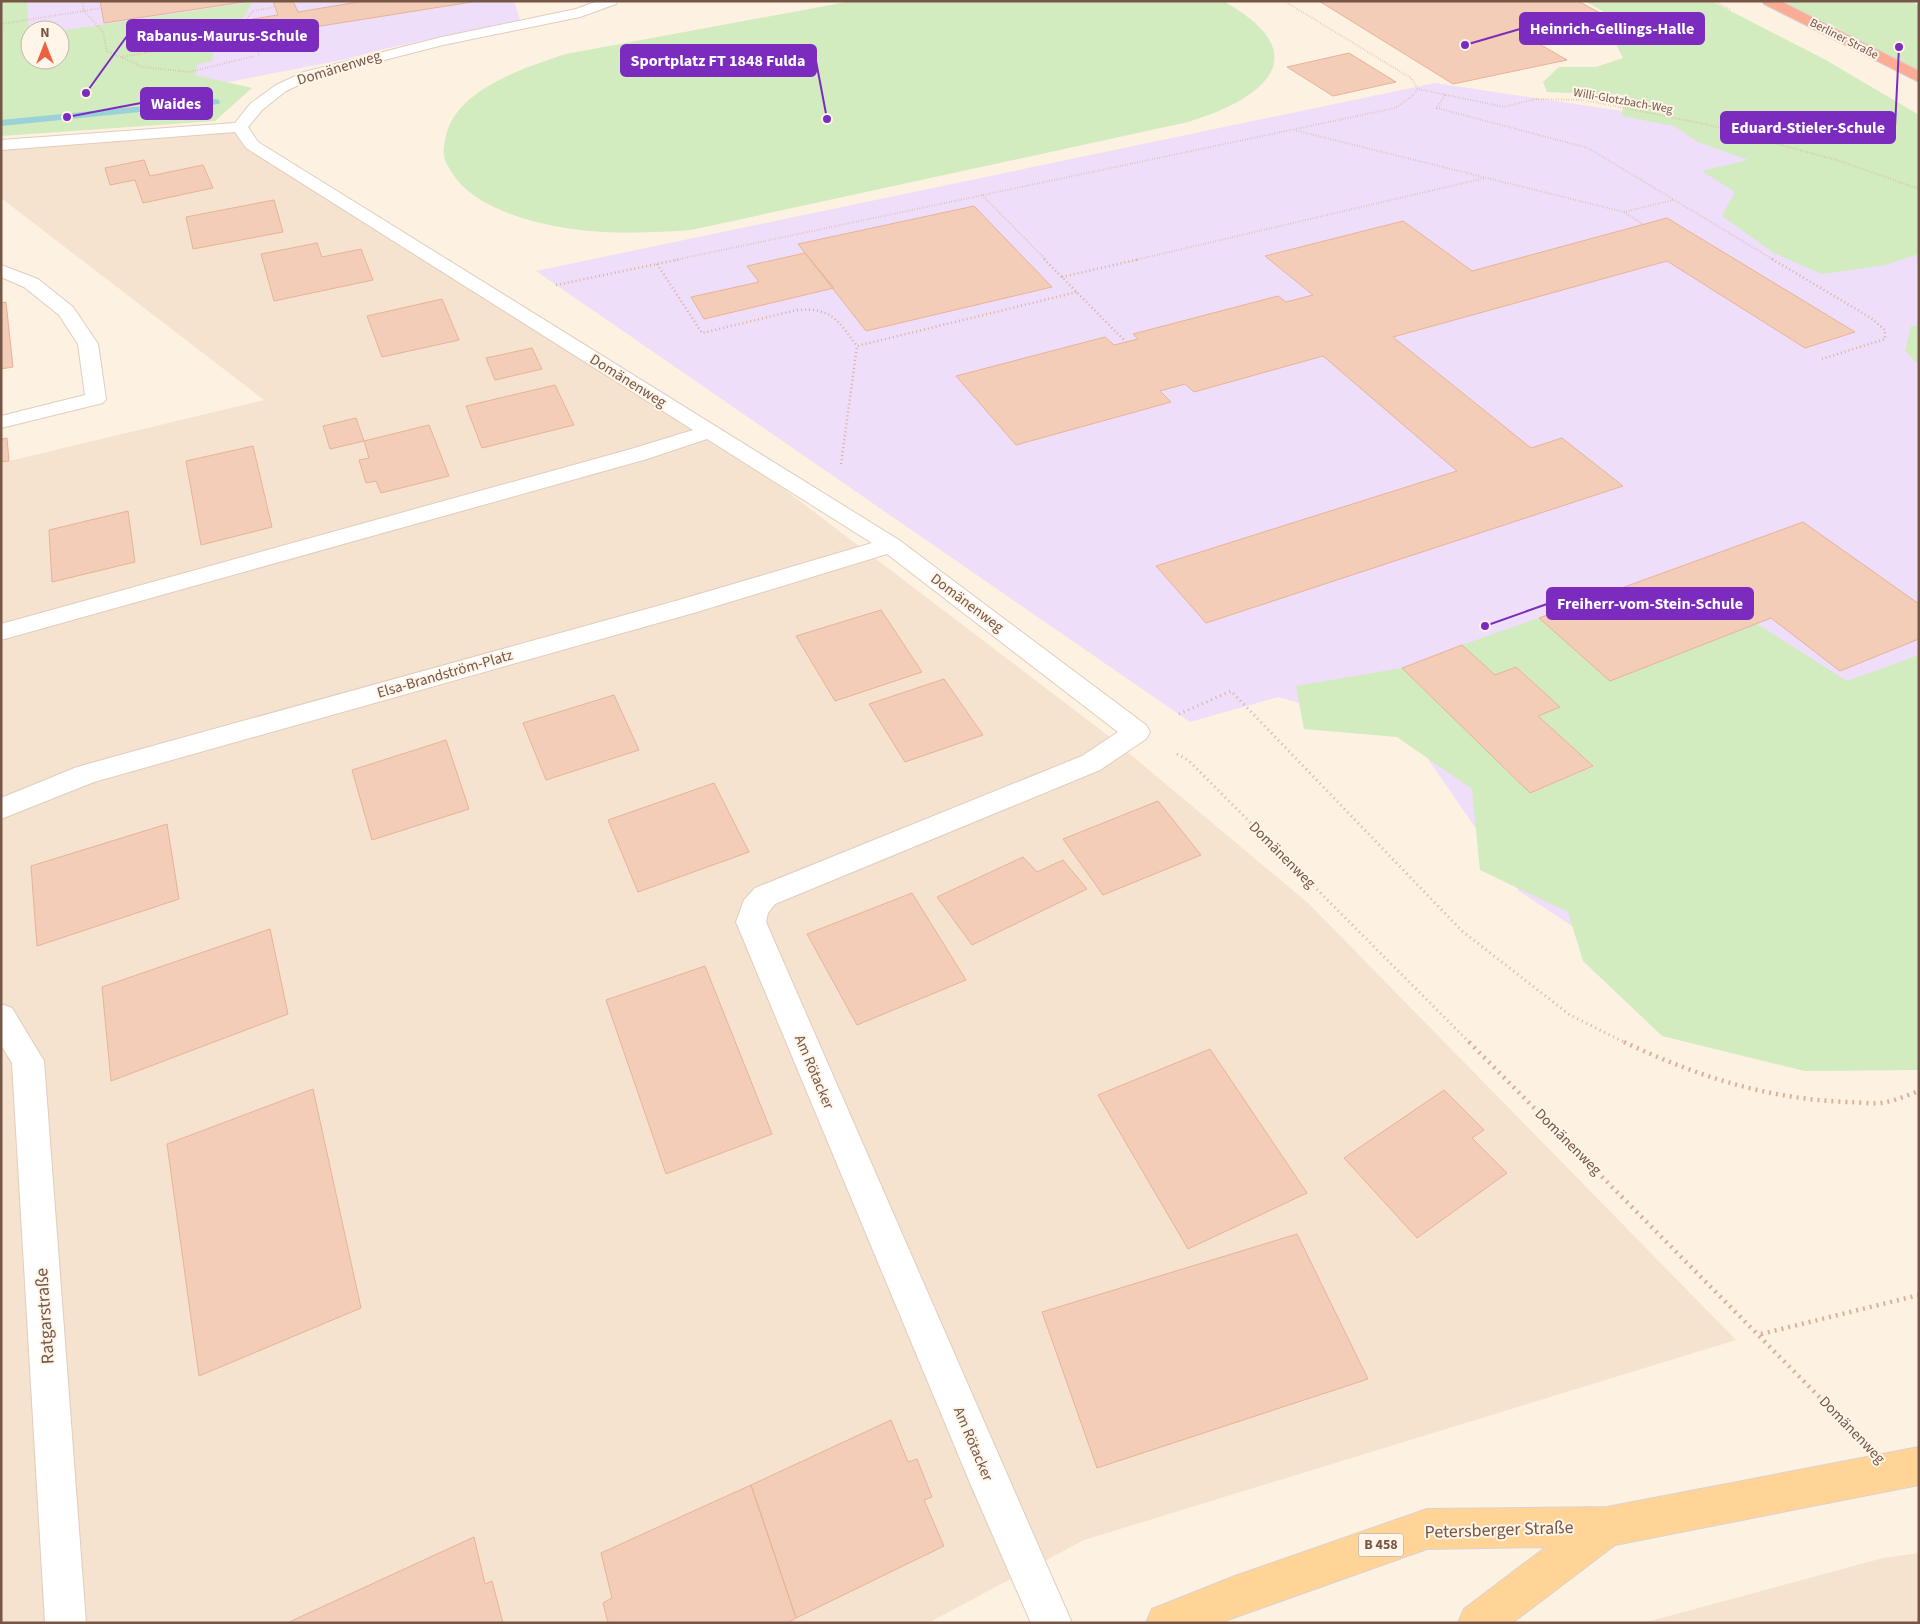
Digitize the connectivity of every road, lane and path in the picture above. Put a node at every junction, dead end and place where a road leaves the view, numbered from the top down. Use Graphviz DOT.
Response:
graph roads {
  1 [pos="82,1"];
  2 [pos="612,1"];
  3 [pos="1284,1"];
  4 [pos="1769,1"];
  5 [pos="275,7"];
  6 [pos="102,8"];
  7 [pos="84,11"];
  8 [pos="1,24"];
  9 [pos="250,32"];
  10 [pos="259,55"];
  11 [pos="121,57"];
  12 [pos="309,75"];
  13 [pos="1919,77"];
  14 [pos="1418,89"];
  15 [pos="1445,95"];
  16 [pos="240,127"];
  17 [pos="1291,130"];
  18 [pos="1,145"];
  19 [pos="1486,178"];
  20 [pos="1919,189"];
  21 [pos="982,195"];
  22 [pos="1674,199"];
  23 [pos="1624,212"];
  24 [pos="1644,225"];
  25 [pos="657,264"];
  26 [pos="1,270"];
  27 [pos="1062,276"];
  28 [pos="550,287"];
  29 [pos="1077,292"];
  30 [pos="1126,342"];
  31 [pos="857,346"];
  32 [pos="1822,359"];
  33 [pos="1,422"];
  34 [pos="709,432"];
  35 [pos="840,467"];
  36 [pos="892,545"];
  37 [pos="1,632"];
  38 [pos="1137,732"];
  39 [pos="1,809"];
  40 [pos="1,1017"];
  41 [pos="1919,1091"];
  42 [pos="1919,1295"];
  43 [pos="1760,1334"];
  44 [pos="1905,1468"];
  45 [pos="1607,1527"];
  46 [pos="66,1623"];
  47 [pos="1052,1623"];
  48 [pos="1166,1623"];
  49 [pos="1478,1623"];
  1 -- 7 [label="path"];
  2 -- 12 [label="street, Domänenweg"];
  3 -- 14 [label="path"];
  4 -- 13 [label="highway, Berliner Straße"];
  5 -- 9 [label="path"];
  6 -- 7 [label="path"];
  7 -- 8 [label="path"];
  7 -- 11 [label="path"];
  9 -- 10 [label="path"];
  9 -- 11 [label="path"];
  10 -- 11 [label="path"];
  10 -- 12 [label="path"];
  12 -- 16 [label="street, Domänenweg"];
  14 -- 15 [label="path, Willi-Glotzbach-Weg"];
  14 -- 17 [label="path"];
  15 -- 20 [label="path, Willi-Glotzbach-Weg"];
  15 -- 22 [label="path"];
  16 -- 18 [label="street"];
  16 -- 34 [label="street, Domänenweg"];
  17 -- 19 [label="path"];
  17 -- 21 [label="path"];
  19 -- 23 [label="path"];
  19 -- 27 [label="path"];
  21 -- 25 [label="path"];
  21 -- 27 [label="path"];
  22 -- 23 [label="path"];
  22 -- 32 [label="path"];
  23 -- 24 [label="path"];
  25 -- 28 [label="path"];
  25 -- 31 [label="path"];
  26 -- 33 [label="street"];
  27 -- 29 [label="path"];
  29 -- 30 [label="path"];
  29 -- 31 [label="path"];
  31 -- 35 [label="path"];
  34 -- 36 [label="street, Domänenweg"];
  34 -- 37 [label="street"];
  36 -- 38 [label="street, Domänenweg"];
  36 -- 39 [label="street, Elsa-Brandström-Platz"];
  38 -- 41 [label="path"];
  38 -- 43 [label="path, Domänenweg"];
  38 -- 47 [label="street, Am Rötacker"];
  40 -- 46 [label="street, Ratgarstraße"];
  42 -- 43 [label="path"];
  43 -- 44 [label="path, Domänenweg"];
  44 -- 45 [label="main road, Petersberger Straße / B 458"];
  45 -- 48 [label="main road, Petersberger Straße / B 458"];
  45 -- 49 [label="main road, Petersberger Straße / B 458"];
}
